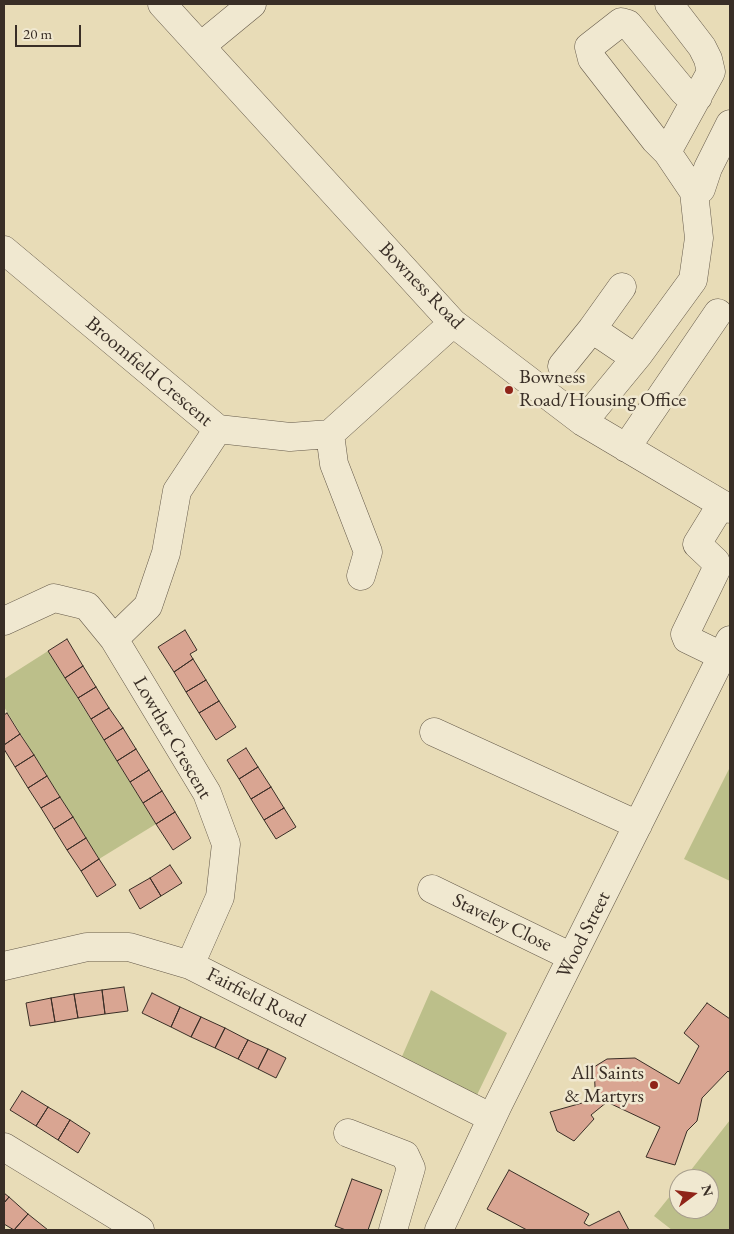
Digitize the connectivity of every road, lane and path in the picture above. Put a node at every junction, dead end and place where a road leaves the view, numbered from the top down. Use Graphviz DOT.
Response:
graph roads {
  1 [pos="162,4"];
  2 [pos="252,4"];
  3 [pos="669,4"];
  4 [pos="201,46"];
  5 [pos="698,97"];
  6 [pos="730,124"];
  7 [pos="667,152"];
  8 [pos="694,192"];
  9 [pos="4,250"];
  10 [pos="622,287"];
  11 [pos="718,313"];
  12 [pos="453,323"];
  13 [pos="592,329"];
  14 [pos="635,358"];
  15 [pos="562,366"];
  16 [pos="583,422"];
  17 [pos="218,429"];
  18 [pos="330,434"];
  19 [pos="626,448"];
  20 [pos="725,507"];
  21 [pos="361,576"];
  22 [pos="8,610"];
  23 [pos="114,639"];
  24 [pos="726,648"];
  25 [pos="434,732"];
  26 [pos="638,825"];
  27 [pos="432,889"];
  28 [pos="572,957"];
  29 [pos="190,964"];
  30 [pos="4,966"];
  31 [pos="492,1118"];
  32 [pos="348,1133"];
  33 [pos="4,1147"];
  34 [pos="147,1227"];
  35 [pos="392,1230"];
  36 [pos="439,1230"];
  1 -- 4 [label="street, Bowness Road"];
  2 -- 4 [label="street"];
  3 -- 5 [label="street"];
  4 -- 12 [label="street, Bowness Road"];
  5 -- 7 [label="street"];
  5 -- 7 [label="street"];
  6 -- 8 [label="street"];
  7 -- 8 [label="street"];
  8 -- 14 [label="street"];
  9 -- 17 [label="street, Broomfield Crescent"];
  10 -- 13 [label="street"];
  11 -- 19 [label="street"];
  12 -- 16 [label="street, Bowness Road"];
  12 -- 18 [label="street"];
  13 -- 14 [label="street"];
  13 -- 15 [label="street"];
  14 -- 16 [label="street"];
  16 -- 19 [label="street, Bowness Road"];
  17 -- 18 [label="street, Broomfield Crescent"];
  17 -- 23 [label="street"];
  18 -- 21 [label="street"];
  19 -- 20 [label="street, Bowness Road"];
  20 -- 24 [label="street"];
  22 -- 23 [label="street, Lowther Crescent"];
  23 -- 29 [label="street, Lowther Crescent"];
  24 -- 26 [label="street, Wood Street"];
  25 -- 26 [label="street"];
  26 -- 28 [label="street, Wood Street"];
  27 -- 28 [label="street, Staveley Close"];
  28 -- 31 [label="street, Wood Street"];
  29 -- 30 [label="street, Fairfield Road"];
  29 -- 31 [label="street, Fairfield Road"];
  31 -- 36 [label="street, Wood Street"];
  32 -- 35 [label="street"];
  33 -- 34 [label="street"];
}
